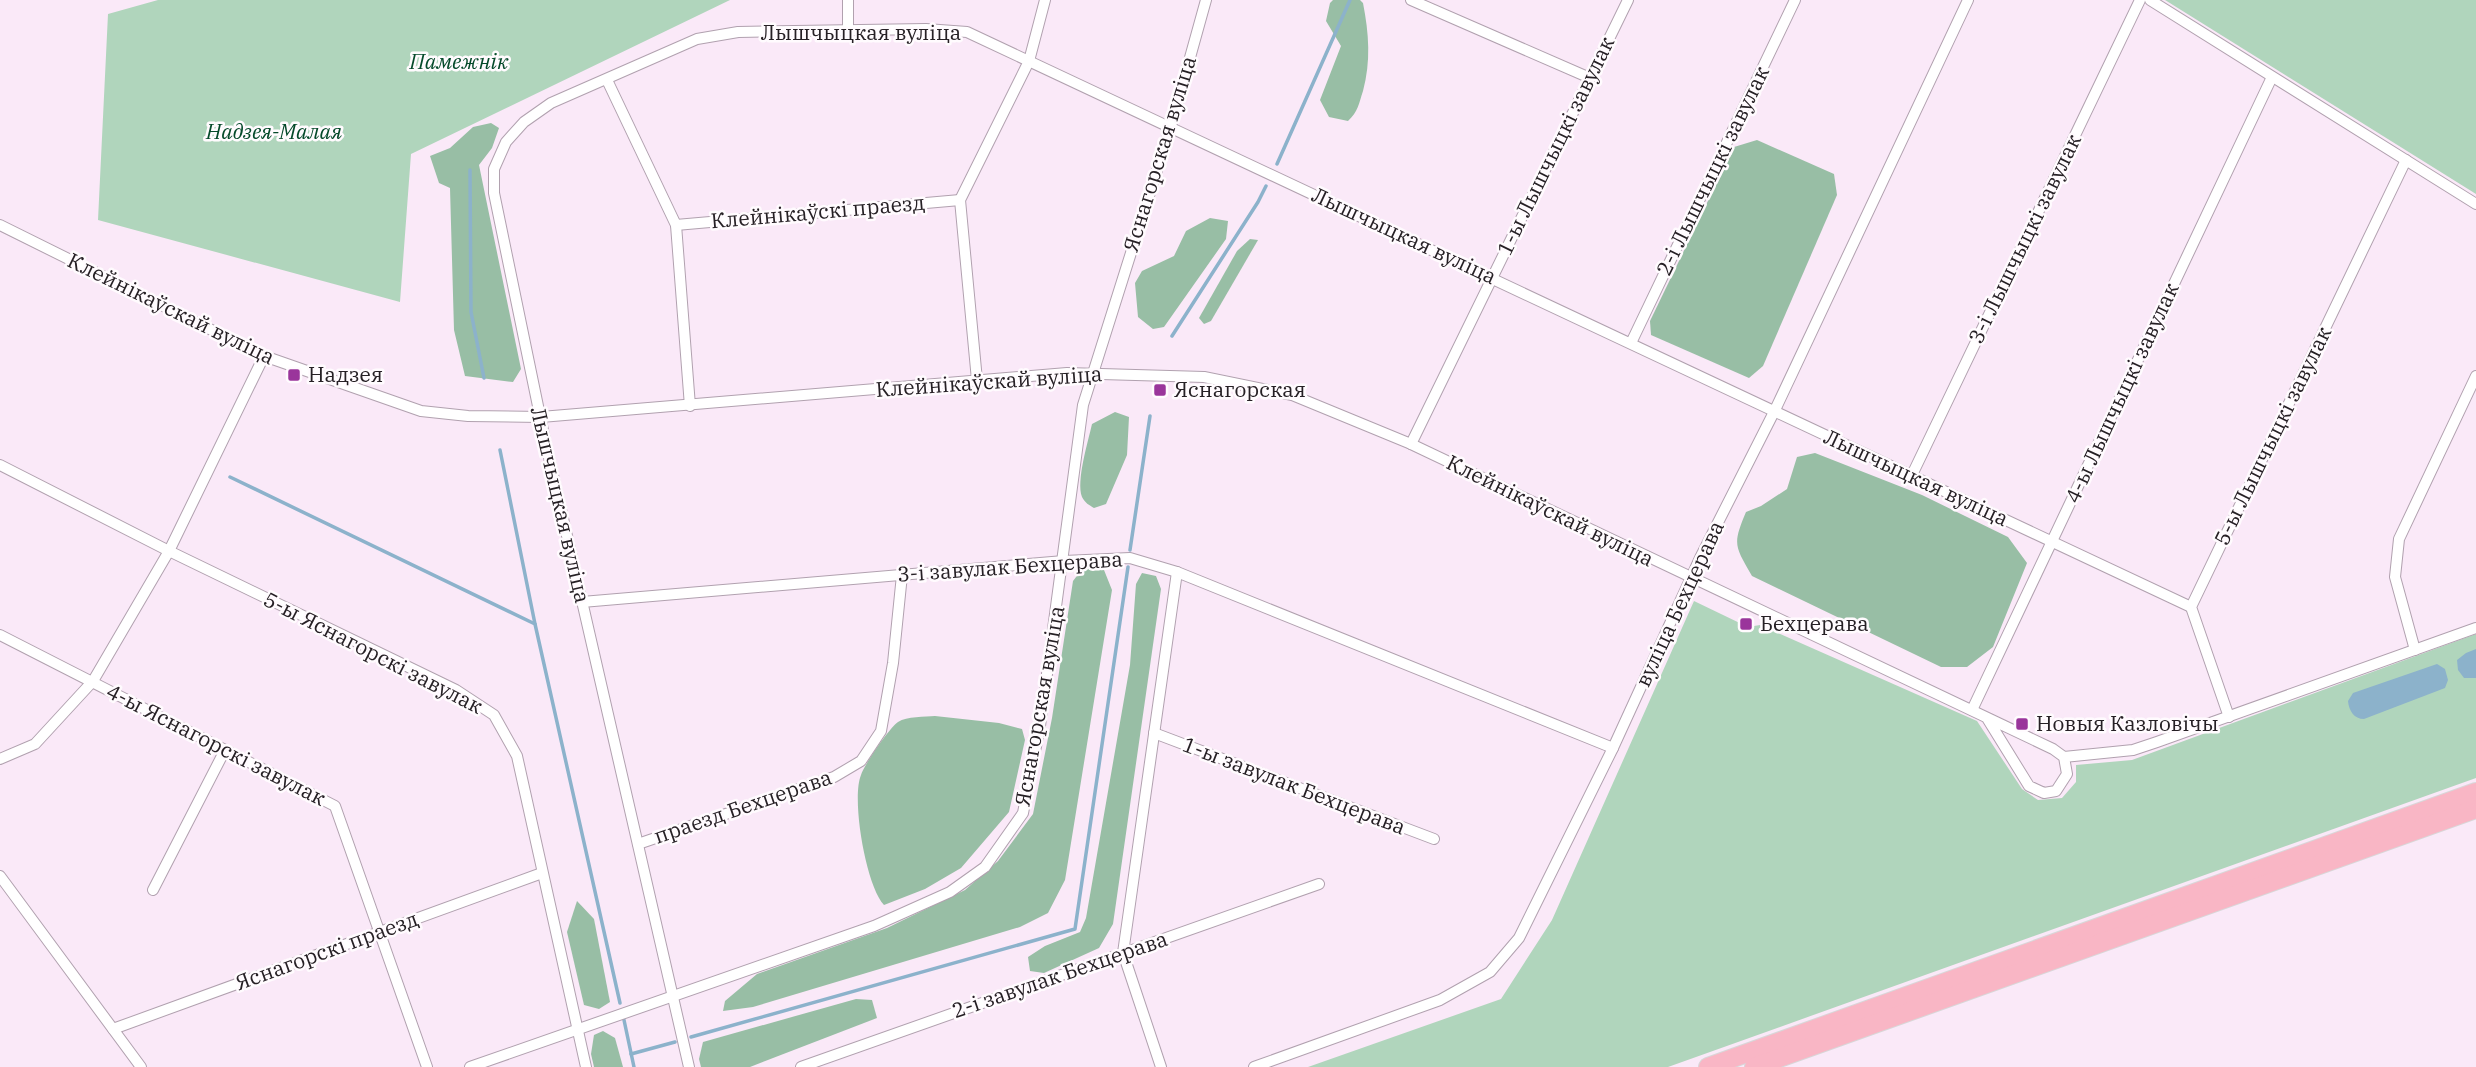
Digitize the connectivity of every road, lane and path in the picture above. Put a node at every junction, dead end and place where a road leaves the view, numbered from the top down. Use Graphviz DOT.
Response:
graph roads {
  1 [pos="848,0"];
  2 [pos="1045,0"];
  3 [pos="1206,0"];
  4 [pos="1411,0"];
  5 [pos="1628,0"];
  6 [pos="1795,0"];
  7 [pos="1968,0"];
  8 [pos="2140,0"];
  9 [pos="2150,0"];
  10 [pos="848,30"];
  11 [pos="1029,61"];
  12 [pos="2272,77"];
  13 [pos="1590,78"];
  14 [pos="607,80"];
  15 [pos="1171,126"];
  16 [pos="2406,160"];
  17 [pos="960,200"];
  18 [pos="2476,204"];
  19 [pos="0,225"];
  20 [pos="676,225"];
  21 [pos="1491,277"];
  22 [pos="1631,343"];
  23 [pos="264,356"];
  24 [pos="1092,373"];
  25 [pos="2475,379"];
  26 [pos="977,380"];
  27 [pos="690,406"];
  28 [pos="1775,411"];
  29 [pos="541,417"];
  30 [pos="1411,444"];
  31 [pos="0,465"];
  32 [pos="1911,477"];
  33 [pos="2052,542"];
  34 [pos="169,551"];
  35 [pos="1064,561"];
  36 [pos="1177,572"];
  37 [pos="902,575"];
  38 [pos="1690,578"];
  39 [pos="582,602"];
  40 [pos="2191,607"];
  41 [pos="2476,628"];
  42 [pos="0,635"];
  43 [pos="2415,650"];
  44 [pos="93,681"];
  45 [pos="1972,710"];
  46 [pos="2229,716"];
  47 [pos="1987,718"];
  48 [pos="1154,733"];
  49 [pos="1613,748"];
  50 [pos="225,750"];
  51 [pos="2064,757"];
  52 [pos="0,759"];
  53 [pos="2476,792"];
  54 [pos="2476,809"];
  55 [pos="1434,839"];
  56 [pos="638,844"];
  57 [pos="542,873"];
  58 [pos="0,876"];
  59 [pos="1319,884"];
  60 [pos="153,890"];
  61 [pos="381,932"];
  62 [pos="1124,953"];
  63 [pos="673,995"];
  64 [pos="576,1028"];
  65 [pos="113,1029"];
  66 [pos="141,1067"];
  67 [pos="428,1067"];
  68 [pos="470,1067"];
  69 [pos="586,1067"];
  70 [pos="689,1067"];
  71 [pos="801,1067"];
  72 [pos="1161,1067"];
  73 [pos="1254,1067"];
  74 [pos="1708,1067"];
  75 [pos="1754,1067"];
  1 -- 10 [label="street"];
  2 -- 11 [label="street"];
  3 -- 15 [label="street, Яснагорская вуліца"];
  4 -- 13 [label="street"];
  5 -- 13 [label="street, 1-ы Лышчыцкі завулак"];
  6 -- 22 [label="street, 2-і Лышчыцкі завулак"];
  7 -- 28 [label="street, вуліца Бехцерава"];
  8 -- 32 [label="street, 3-і Лышчыцкі завулак"];
  9 -- 12 [label="street"];
  10 -- 11 [label="street, Лышчыцкая вуліца"];
  10 -- 14 [label="street, Лышчыцкая вуліца"];
  11 -- 15 [label="street, Лышчыцкая вуліца"];
  11 -- 17 [label="street"];
  12 -- 16 [label="street"];
  12 -- 33 [label="street, 4-ы Лышчыцкі завулак"];
  13 -- 21 [label="street, 1-ы Лышчыцкі завулак"];
  14 -- 20 [label="street"];
  14 -- 29 [label="street, Лышчыцкая вуліца"];
  15 -- 21 [label="street, Лышчыцкая вуліца"];
  15 -- 24 [label="street, Яснагорская вуліца"];
  16 -- 18 [label="street"];
  16 -- 40 [label="street, 5-ы Лышчыцкі завулак"];
  17 -- 20 [label="street, Клейнікаўскі праезд"];
  17 -- 26 [label="street"];
  19 -- 23 [label="street, Клейнікаўскай вуліца"];
  20 -- 27 [label="street"];
  21 -- 22 [label="street, Лышчыцкая вуліца"];
  21 -- 30 [label="street, 1-ы Лышчыцкі завулак"];
  22 -- 28 [label="street, Лышчыцкая вуліца"];
  23 -- 29 [label="street, Клейнікаўскай вуліца"];
  23 -- 34 [label="street"];
  24 -- 26 [label="street, Клейнікаўскай вуліца"];
  24 -- 30 [label="street, Клейнікаўскай вуліца"];
  24 -- 35 [label="street, Яснагорская вуліца"];
  25 -- 43 [label="street"];
  26 -- 27 [label="street, Клейнікаўскай вуліца"];
  27 -- 29 [label="street, Клейнікаўскай вуліца"];
  28 -- 32 [label="street, Лышчыцкая вуліца"];
  28 -- 38 [label="street, вуліца Бехцерава"];
  29 -- 39 [label="street, Лышчыцкая вуліца"];
  30 -- 38 [label="street, Клейнікаўскай вуліца"];
  31 -- 34 [label="street, 5-ы Яснагорскі завулак"];
  32 -- 33 [label="street, Лышчыцкая вуліца"];
  33 -- 40 [label="street, Лышчыцкая вуліца"];
  33 -- 45 [label="street, 4-ы Лышчыцкі завулак"];
  34 -- 44 [label="street"];
  34 -- 57 [label="street, 5-ы Яснагорскі завулак"];
  35 -- 36 [label="street, 3-і завулак Бехцерава"];
  35 -- 37 [label="street, 3-і завулак Бехцерава"];
  35 -- 63 [label="street, Яснагорская вуліца"];
  36 -- 48 [label="street, 1-ы завулак Бехцерава"];
  36 -- 49 [label="street, 3-і завулак Бехцерава"];
  37 -- 39 [label="street, 3-і завулак Бехцерава"];
  37 -- 56 [label="street, праезд Бехцерава"];
  38 -- 45 [label="street, Клейнікаўскай вуліца"];
  38 -- 49 [label="street, вуліца Бехцерава"];
  39 -- 56 [label="street, Лышчыцкая вуліца"];
  40 -- 46 [label="street"];
  41 -- 43 [label="street"];
  42 -- 44 [label="street, 4-ы Яснагорскі завулак"];
  43 -- 46 [label="street"];
  44 -- 50 [label="street, 4-ы Яснагорскі завулак"];
  44 -- 52 [label="street"];
  45 -- 47 [label="street, Клейнікаўскай вуліца"];
  46 -- 51 [label="street"];
  47 -- 51 [label="street, Клейнікаўскай вуліца"];
  47 -- 51 [label="street"];
  48 -- 55 [label="street, 1-ы завулак Бехцерава"];
  48 -- 62 [label="street, 1-ы завулак Бехцерава"];
  49 -- 73 [label="street, вуліца Бехцерава"];
  50 -- 60 [label="street"];
  50 -- 61 [label="street, 4-ы Яснагорскі завулак"];
  53 -- 74 [label="highway"];
  54 -- 75 [label="highway"];
  56 -- 63 [label="street, Лышчыцкая вуліца"];
  57 -- 61 [label="street, Яснагорскі праезд"];
  57 -- 64 [label="street, 5-ы Яснагорскі завулак"];
  58 -- 65 [label="street"];
  59 -- 62 [label="street, 2-і завулак Бехцерава"];
  61 -- 65 [label="street, Яснагорскі праезд"];
  61 -- 67 [label="street, 4-ы Яснагорскі завулак"];
  62 -- 71 [label="street, 2-і завулак Бехцерава"];
  62 -- 72 [label="street, 1-ы завулак Бехцерава"];
  63 -- 64 [label="street, Яснагорская вуліца"];
  63 -- 70 [label="street, Лышчыцкая вуліца"];
  64 -- 68 [label="street, Яснагорская вуліца"];
  64 -- 69 [label="street, 5-ы Яснагорскі завулак"];
  65 -- 66 [label="street"];
}
